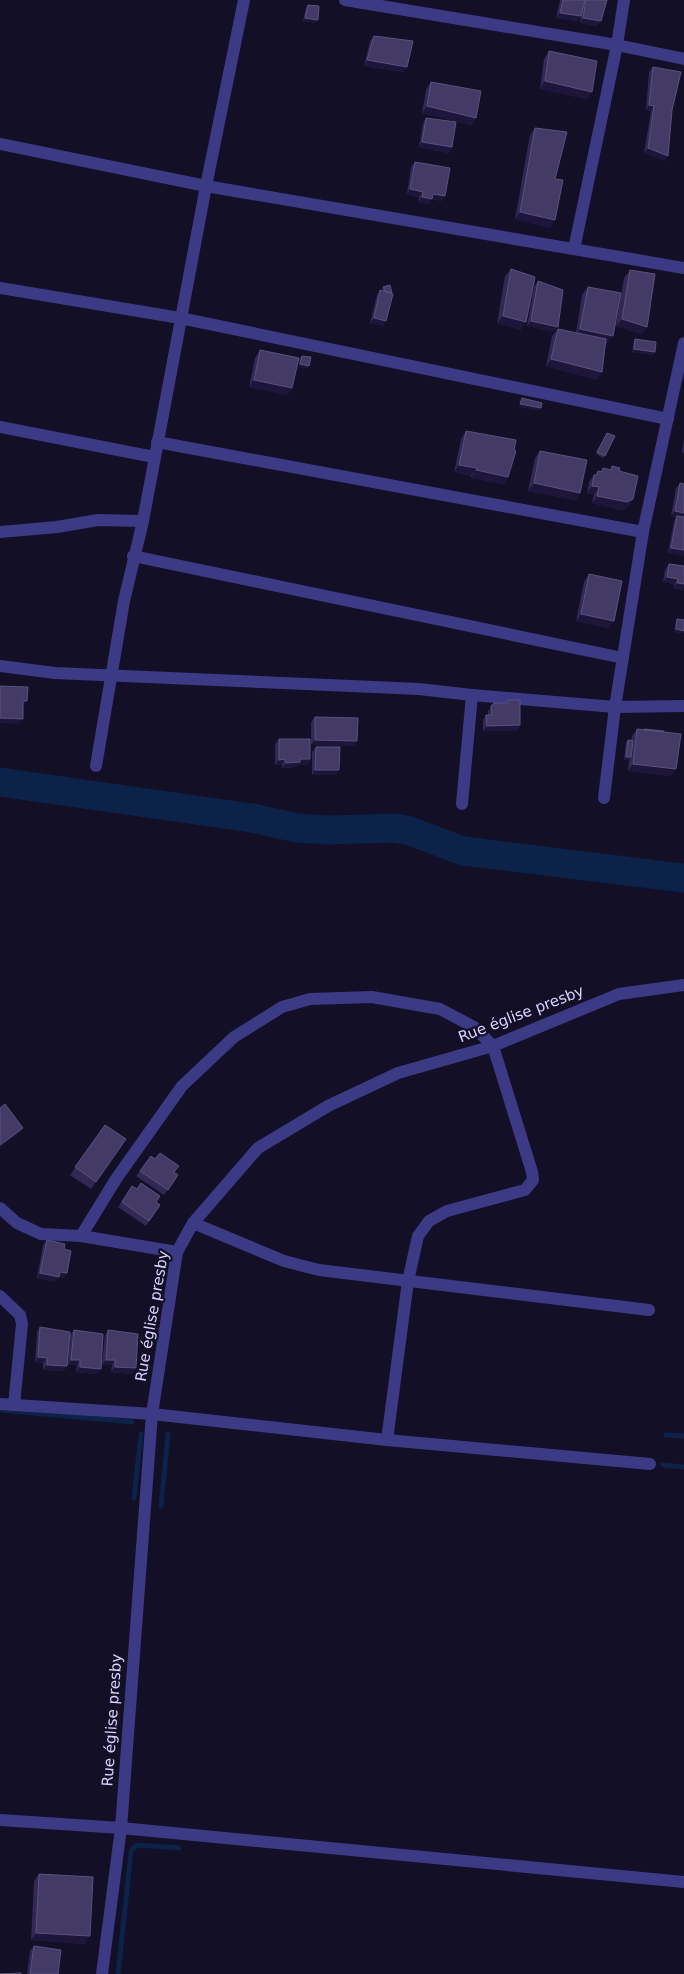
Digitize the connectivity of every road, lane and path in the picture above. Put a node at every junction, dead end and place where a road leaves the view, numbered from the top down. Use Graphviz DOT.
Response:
graph roads {
  1 [pos="244,0"];
  2 [pos="345,0"];
  3 [pos="624,0"];
  4 [pos="617,45"];
  5 [pos="684,59"];
  6 [pos="0,144"];
  7 [pos="206,186"];
  8 [pos="574,249"];
  9 [pos="684,268"];
  10 [pos="0,288"];
  11 [pos="180,318"];
  12 [pos="684,343"];
  13 [pos="668,419"];
  14 [pos="0,427"];
  15 [pos="157,442"];
  16 [pos="154,457"];
  17 [pos="143,521"];
  18 [pos="0,532"];
  19 [pos="643,532"];
  20 [pos="133,556"];
  21 [pos="623,658"];
  22 [pos="0,666"];
  23 [pos="113,674"];
  24 [pos="472,695"];
  25 [pos="684,706"];
  26 [pos="615,707"];
  27 [pos="96,766"];
  28 [pos="604,798"];
  29 [pos="462,804"];
  30 [pos="684,985"];
  31 [pos="493,1046"];
  32 [pos="0,1208"];
  33 [pos="193,1223"];
  34 [pos="81,1236"];
  35 [pos="176,1252"];
  36 [pos="408,1281"];
  37 [pos="0,1296"];
  38 [pos="648,1310"];
  39 [pos="4,1404"];
  40 [pos="152,1414"];
  41 [pos="387,1440"];
  42 [pos="650,1464"];
  43 [pos="0,1820"];
  44 [pos="121,1828"];
  45 [pos="684,1882"];
  46 [pos="102,1974"];
  1 -- 7 [label="street"];
  2 -- 4 [label="street"];
  3 -- 4 [label="street"];
  4 -- 5 [label="street"];
  4 -- 8 [label="street"];
  6 -- 7 [label="street"];
  7 -- 8 [label="street"];
  7 -- 11 [label="street"];
  8 -- 9 [label="street"];
  10 -- 11 [label="street"];
  11 -- 13 [label="street"];
  11 -- 15 [label="street"];
  12 -- 13 [label="street"];
  13 -- 19 [label="street"];
  14 -- 16 [label="street"];
  15 -- 16 [label="street"];
  15 -- 19 [label="street"];
  16 -- 17 [label="street"];
  17 -- 18 [label="street"];
  17 -- 20 [label="street"];
  19 -- 21 [label="street"];
  20 -- 21 [label="street"];
  20 -- 23 [label="street"];
  21 -- 26 [label="street"];
  22 -- 23 [label="street"];
  23 -- 24 [label="street"];
  23 -- 27 [label="street"];
  24 -- 26 [label="street"];
  24 -- 29 [label="street"];
  25 -- 26 [label="street"];
  26 -- 28 [label="street"];
  30 -- 31 [label="street, Rue église presby"];
  31 -- 33 [label="street, Rue église presby"];
  31 -- 34 [label="street"];
  31 -- 36 [label="street"];
  32 -- 34 [label="street"];
  33 -- 35 [label="street, Rue église presby"];
  33 -- 36 [label="street"];
  34 -- 35 [label="street"];
  35 -- 40 [label="street, Rue église presby"];
  36 -- 38 [label="street"];
  36 -- 41 [label="street"];
  37 -- 39 [label="street"];
  39 -- 40 [label="street"];
  40 -- 41 [label="street"];
  40 -- 44 [label="street, Rue église presby"];
  41 -- 42 [label="street"];
  43 -- 44 [label="street"];
  44 -- 45 [label="street"];
  44 -- 46 [label="street, Rue église presby"];
}
